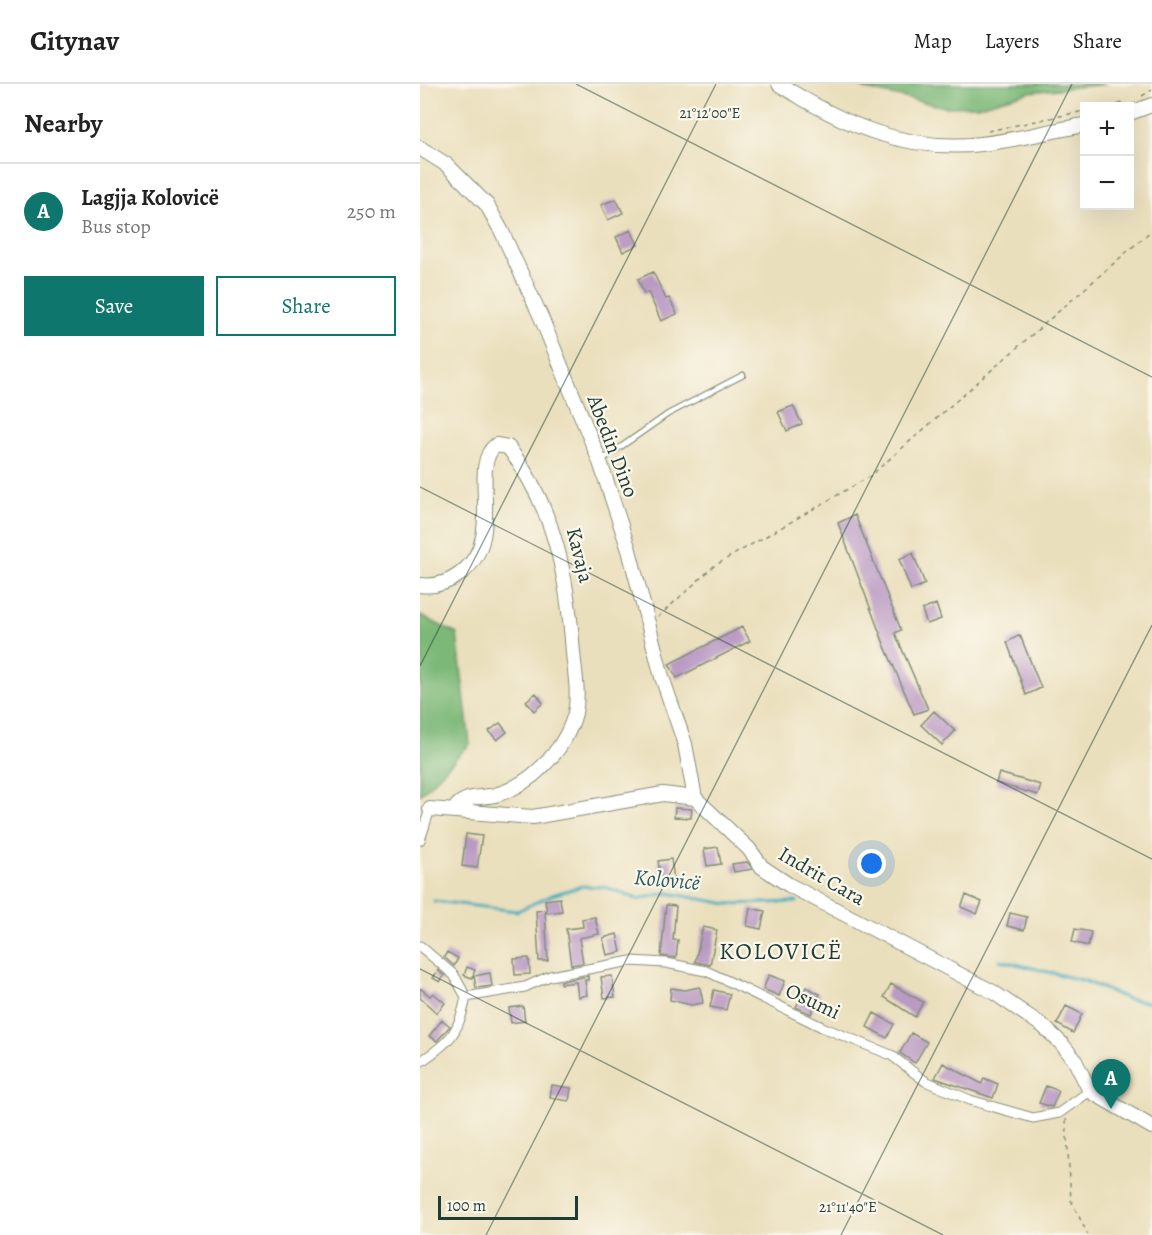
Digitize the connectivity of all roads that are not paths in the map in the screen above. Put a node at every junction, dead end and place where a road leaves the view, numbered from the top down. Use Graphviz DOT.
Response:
graph roads {
  1 [pos="779,84"];
  2 [pos="1152,105"];
  3 [pos="1134,112"];
  4 [pos="1080,125"];
  5 [pos="420,148"];
  6 [pos="743,375"];
  7 [pos="600,462"];
  8 [pos="420,585"];
  9 [pos="695,798"];
  10 [pos="430,809"];
  11 [pos="456,811"];
  12 [pos="420,840"];
  13 [pos="420,946"];
  14 [pos="468,996"];
  15 [pos="420,1062"];
  16 [pos="1090,1091"];
  17 [pos="1152,1127"];
  1 -- 4 [label="street"];
  2 -- 3 [label="street"];
  5 -- 7 [label="street, Abedin Dino"];
  6 -- 7 [label="lane"];
  7 -- 9 [label="street, Abedin Dino"];
  8 -- 11 [label="street, Kavaja"];
  9 -- 11 [label="street"];
  9 -- 16 [label="street, Indrit Cara"];
  10 -- 11 [label="street"];
  10 -- 12 [label="street"];
  13 -- 14 [label="street"];
  14 -- 15 [label="street"];
  14 -- 16 [label="street, Osumi"];
  16 -- 17 [label="street"];
}
